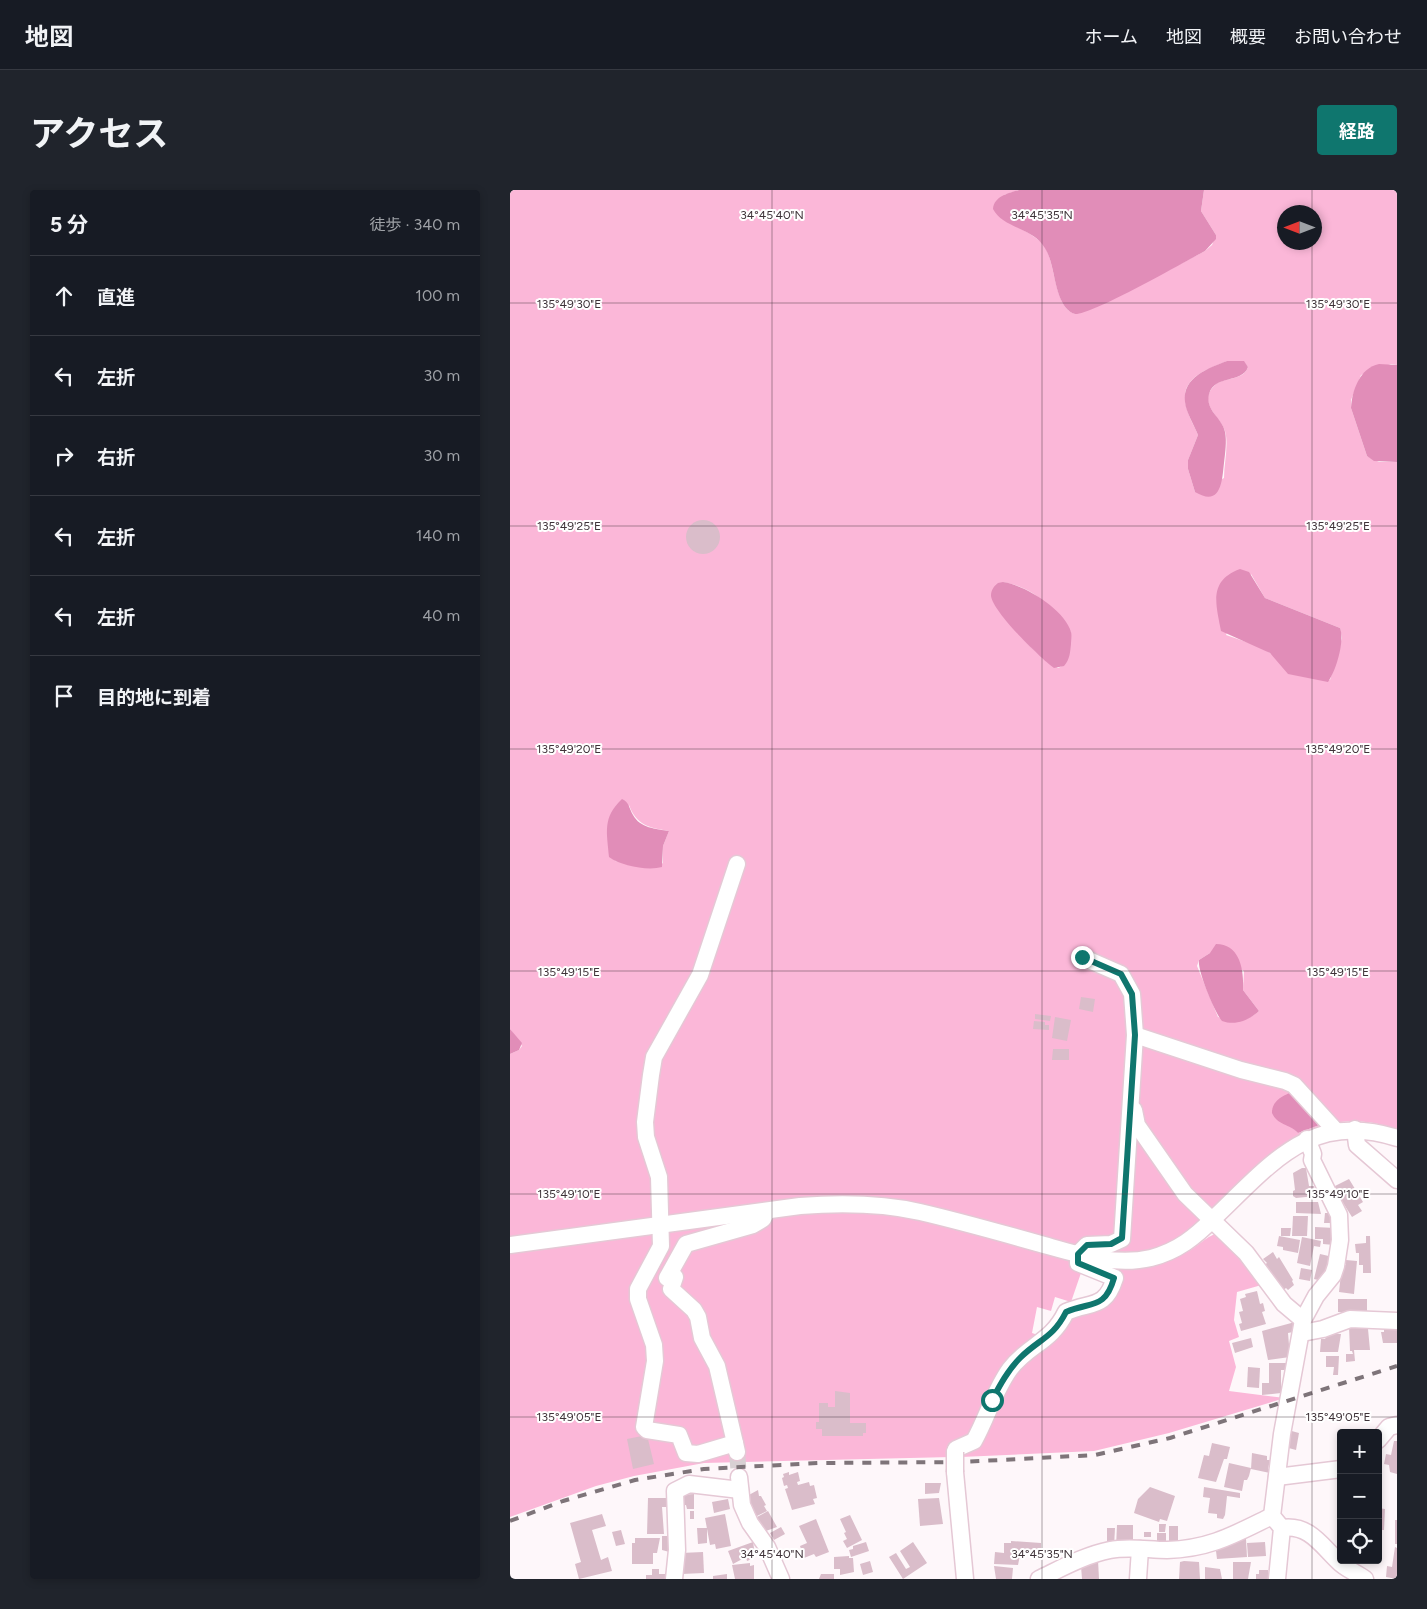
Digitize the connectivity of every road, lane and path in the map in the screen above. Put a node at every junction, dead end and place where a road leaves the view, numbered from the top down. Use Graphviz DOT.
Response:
graph roads {
  1 [pos="737,864"];
  2 [pos="1082,957"];
  3 [pos="1135,1035"];
  4 [pos="1131,1099"];
  5 [pos="1355,1129"];
  6 [pos="1335,1130"];
  7 [pos="1397,1138"];
  8 [pos="1307,1139"];
  9 [pos="1397,1180"];
  10 [pos="767,1211"];
  11 [pos="1213,1219"];
  12 [pos="660,1224"];
  13 [pos="510,1245"];
  14 [pos="1078,1254"];
  15 [pos="1397,1321"];
  16 [pos="1302,1327"];
  17 [pos="1397,1425"];
  18 [pos="1382,1435"];
  19 [pos="1337,1470"];
  20 [pos="1277,1477"];
  21 [pos="1277,1522"];
  22 [pos="1140,1549"];
  23 [pos="1065,1572"];
  24 [pos="674,1579"];
  25 [pos="781,1579"];
  26 [pos="965,1579"];
  27 [pos="1039,1579"];
  28 [pos="1138,1579"];
  29 [pos="1277,1579"];
  30 [pos="1365,1579"];
  1 -- 12 [label="street"];
  2 -- 3 [label="street"];
  3 -- 4 [label="street"];
  3 -- 6 [label="street"];
  4 -- 11 [label="street"];
  4 -- 14 [label="street"];
  5 -- 6 [label="street"];
  5 -- 7 [label="street"];
  5 -- 9 [label="street"];
  6 -- 8 [label="street"];
  8 -- 11 [label="street"];
  8 -- 16 [label="street"];
  10 -- 12 [label="street"];
  10 -- 12 [label="street"];
  10 -- 14 [label="street"];
  11 -- 14 [label="street"];
  11 -- 16 [label="street"];
  12 -- 13 [label="street"];
  14 -- 26 [label="street, bridge"];
  15 -- 16 [label="street"];
  16 -- 20 [label="street"];
  17 -- 18 [label="street"];
  19 -- 20 [label="street"];
  20 -- 21 [label="street"];
  21 -- 22 [label="street"];
  21 -- 29 [label="street"];
  21 -- 30 [label="street"];
  22 -- 23 [label="street"];
  22 -- 28 [label="street"];
  23 -- 27 [label="street"];
  24 -- 25 [label="street"];
}
